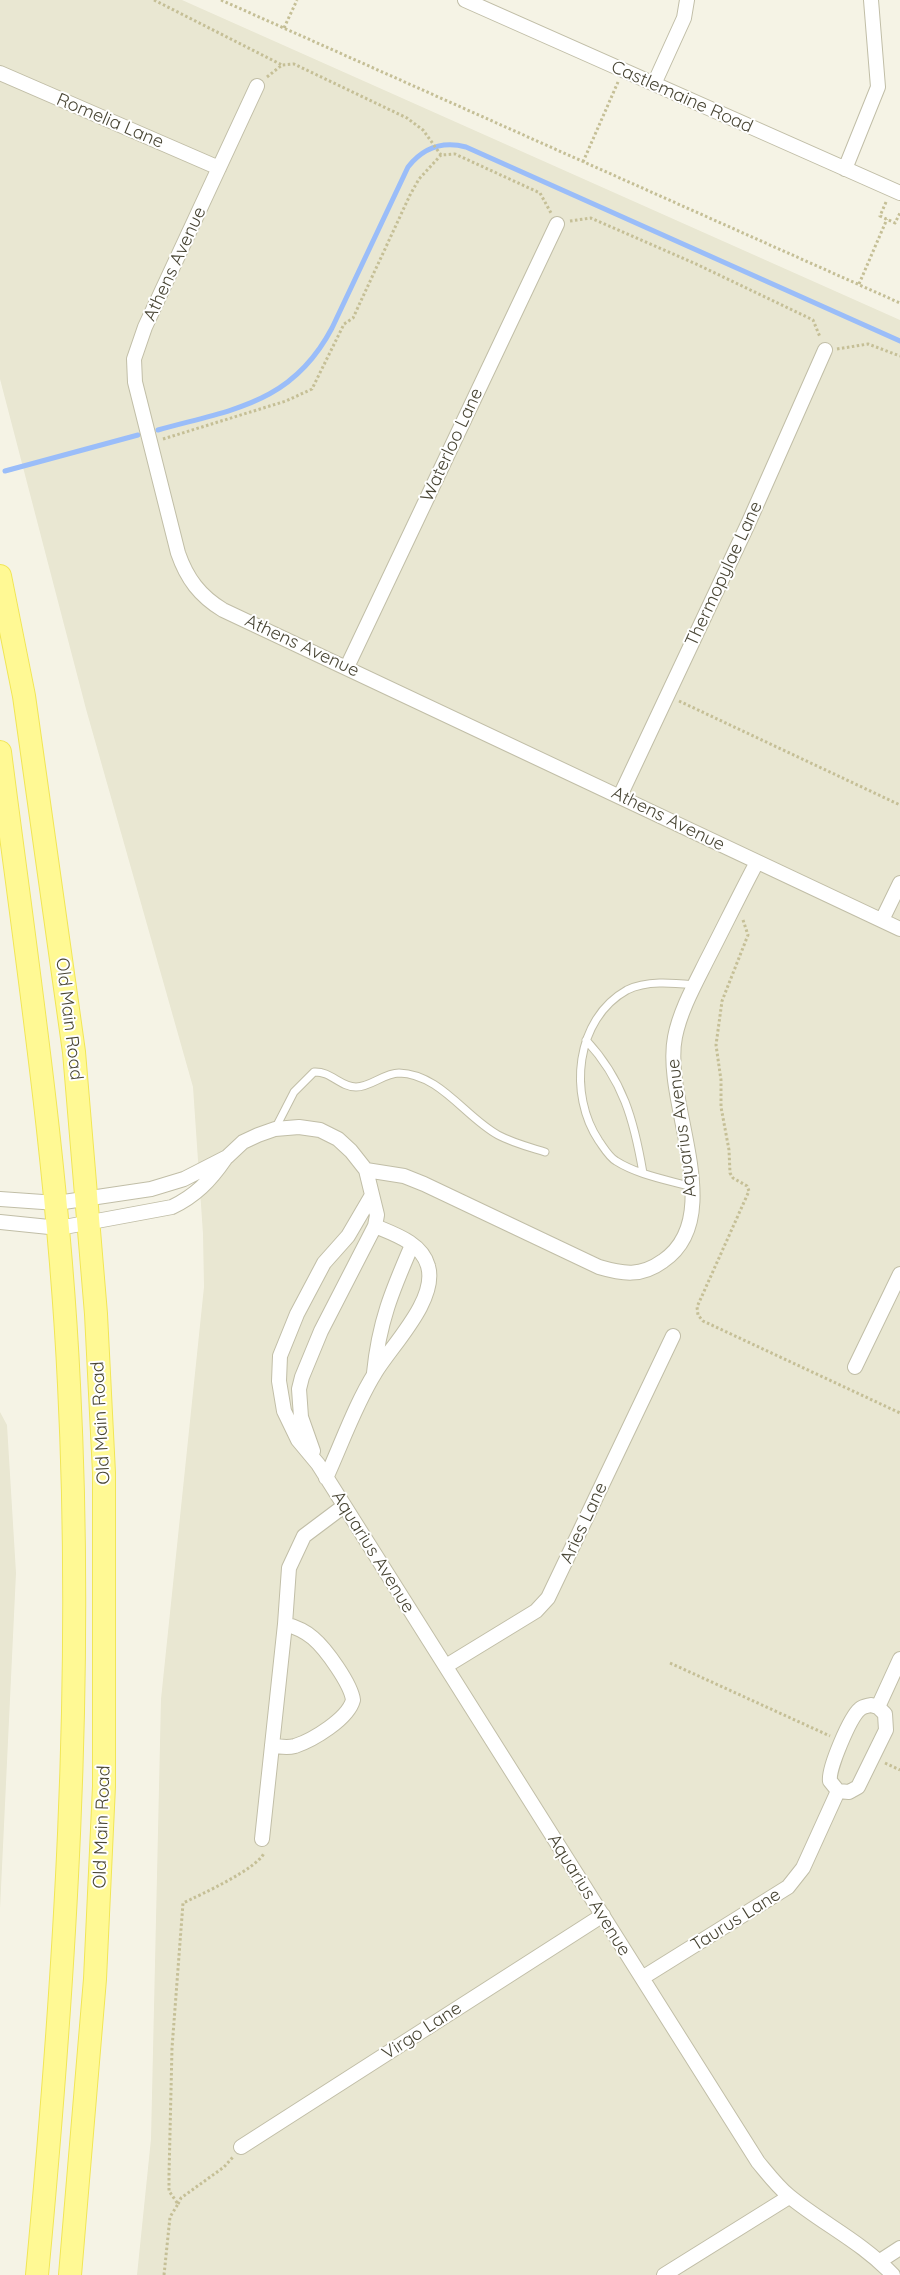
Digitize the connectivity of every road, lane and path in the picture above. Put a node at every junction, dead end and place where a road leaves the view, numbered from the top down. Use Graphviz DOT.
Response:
graph roads {
  1 [pos="154,0"];
  2 [pos="221,0"];
  3 [pos="297,0"];
  4 [pos="465,0"];
  5 [pos="687,0"];
  6 [pos="871,0"];
  7 [pos="284,28"];
  8 [pos="282,65"];
  9 [pos="623,70"];
  10 [pos="0,73"];
  11 [pos="654,84"];
  12 [pos="258,86"];
  13 [pos="441,155"];
  14 [pos="583,162"];
  15 [pos="219,168"];
  16 [pos="845,169"];
  17 [pos="896,191"];
  18 [pos="900,213"];
  19 [pos="887,219"];
  20 [pos="556,224"];
  21 [pos="859,284"];
  22 [pos="900,303"];
  23 [pos="826,350"];
  24 [pos="900,356"];
  25 [pos="150,442"];
  26 [pos="0,576"];
  27 [pos="348,667"];
  28 [pos="668,696"];
  29 [pos="0,752"];
  30 [pos="620,796"];
  31 [pos="900,805"];
  32 [pos="756,862"];
  33 [pos="900,884"];
  34 [pos="733,908"];
  35 [pos="882,920"];
  36 [pos="900,928"];
  37 [pos="695,985"];
  38 [pos="586,1040"];
  39 [pos="275,1129"];
  40 [pos="545,1152"];
  41 [pos="227,1157"];
  42 [pos="366,1170"];
  43 [pos="643,1173"];
  44 [pos="692,1187"];
  45 [pos="372,1195"];
  46 [pos="0,1199"];
  47 [pos="87,1199"];
  48 [pos="57,1203"];
  49 [pos="0,1222"];
  50 [pos="89,1224"];
  51 [pos="375,1226"];
  52 [pos="59,1228"];
  53 [pos="412,1245"];
  54 [pos="900,1274"];
  55 [pos="673,1336"];
  56 [pos="855,1367"];
  57 [pos="374,1374"];
  58 [pos="900,1414"];
  59 [pos="318,1464"];
  60 [pos="326,1478"];
  61 [pos="344,1506"];
  62 [pos="285,1624"];
  63 [pos="900,1659"];
  64 [pos="670,1662"];
  65 [pos="446,1666"];
  66 [pos="878,1707"];
  67 [pos="842,1742"];
  68 [pos="272,1745"];
  69 [pos="873,1757"];
  70 [pos="900,1770"];
  71 [pos="838,1791"];
  72 [pos="262,1839"];
  73 [pos="603,1916"];
  74 [pos="642,1978"];
  75 [pos="241,2147"];
  76 [pos="790,2197"];
  77 [pos="178,2204"];
  78 [pos="900,2248"];
  79 [pos="880,2261"];
  80 [pos="37,2275"];
  81 [pos="70,2275"];
  82 [pos="164,2275"];
  83 [pos="664,2275"];
  84 [pos="893,2275"];
  1 -- 8 [label="path"];
  2 -- 7 [label="path"];
  3 -- 7 [label="path"];
  4 -- 9 [label="street, Castlemaine Road"];
  5 -- 11 [label="street"];
  6 -- 16 [label="street"];
  7 -- 14 [label="path"];
  8 -- 12 [label="path"];
  8 -- 13 [label="path"];
  9 -- 11 [label="street, Castlemaine Road"];
  9 -- 14 [label="path"];
  10 -- 15 [label="street, Romelia Lane"];
  11 -- 16 [label="street, Castlemaine Road"];
  12 -- 15 [label="street, Athens Avenue"];
  13 -- 20 [label="path"];
  13 -- 25 [label="path"];
  14 -- 21 [label="path"];
  15 -- 25 [label="street, Athens Avenue"];
  16 -- 17 [label="street, Castlemaine Road"];
  17 -- 19 [label="path"];
  18 -- 19 [label="path"];
  19 -- 21 [label="path"];
  20 -- 23 [label="path"];
  20 -- 27 [label="street, Waterloo Lane"];
  21 -- 22 [label="path"];
  23 -- 24 [label="path"];
  23 -- 28 [label="street, Thermopylae Lane"];
  25 -- 27 [label="street, Athens Avenue"];
  26 -- 47 [label="main road, Old Main Road"];
  27 -- 30 [label="street, Athens Avenue"];
  28 -- 30 [label="street, Thermopylae Lane"];
  28 -- 31 [label="path"];
  29 -- 48 [label="main road, Old Main Road"];
  30 -- 32 [label="street, Athens Avenue"];
  32 -- 34 [label="street, Aquarius Avenue"];
  32 -- 35 [label="street, Athens Avenue"];
  33 -- 35 [label="street"];
  34 -- 37 [label="street, Aquarius Avenue"];
  34 -- 58 [label="path"];
  35 -- 36 [label="street, Athens Avenue"];
  37 -- 38 [label="lane"];
  37 -- 44 [label="street, Aquarius Avenue"];
  38 -- 43 [label="lane"];
  38 -- 43 [label="lane"];
  39 -- 40 [label="lane"];
  39 -- 41 [label="street"];
  39 -- 42 [label="street"];
  41 -- 47 [label="street"];
  41 -- 50 [label="street"];
  42 -- 44 [label="street, Aquarius Avenue"];
  42 -- 45 [label="street"];
  43 -- 44 [label="lane"];
  45 -- 51 [label="street"];
  45 -- 59 [label="street, Aquarius Avenue"];
  46 -- 48 [label="street"];
  47 -- 48 [label="street"];
  47 -- 50 [label="main road, Old Main Road"];
  48 -- 52 [label="main road, Old Main Road"];
  49 -- 52 [label="street"];
  50 -- 52 [label="street"];
  50 -- 81 [label="main road, Old Main Road"];
  51 -- 53 [label="street, Aquarius Avenue"];
  51 -- 59 [label="street, Aquarius Avenue"];
  52 -- 80 [label="main road, Old Main Road"];
  53 -- 57 [label="street, Aquarius Avenue"];
  53 -- 57 [label="street, Aquarius Avenue"];
  54 -- 56 [label="street"];
  55 -- 65 [label="street, Aries Lane"];
  57 -- 60 [label="street, Aquarius Avenue"];
  59 -- 60 [label="street, Aquarius Avenue"];
  60 -- 61 [label="street, Aquarius Avenue"];
  61 -- 62 [label="street"];
  61 -- 65 [label="street, Aquarius Avenue"];
  62 -- 68 [label="street"];
  62 -- 68 [label="street"];
  63 -- 66 [label="street"];
  64 -- 67 [label="path"];
  65 -- 73 [label="street, Aquarius Avenue"];
  66 -- 67 [label="street"];
  66 -- 69 [label="street"];
  67 -- 71 [label="street"];
  68 -- 72 [label="street"];
  69 -- 70 [label="path"];
  69 -- 71 [label="street"];
  71 -- 74 [label="street, Taurus Lane"];
  72 -- 77 [label="path"];
  73 -- 74 [label="street, Aquarius Avenue"];
  73 -- 75 [label="street, Virgo Lane"];
  74 -- 76 [label="street, Aquarius Avenue"];
  75 -- 77 [label="path"];
  76 -- 79 [label="street, Aquarius Avenue"];
  76 -- 83 [label="street"];
  77 -- 82 [label="path"];
  78 -- 79 [label="street"];
  79 -- 84 [label="street, Aquarius Avenue"];
}
